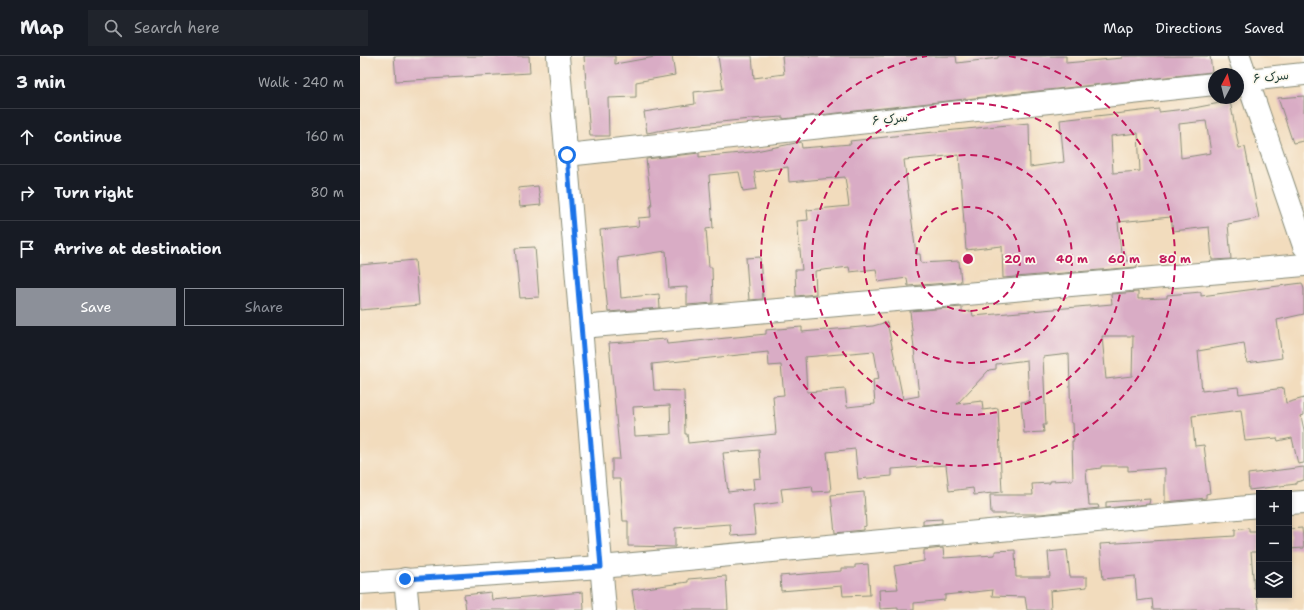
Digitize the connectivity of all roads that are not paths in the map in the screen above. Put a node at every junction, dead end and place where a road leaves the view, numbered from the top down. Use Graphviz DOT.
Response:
graph roads {
  1 [pos="558,56"];
  2 [pos="1238,56"];
  3 [pos="1240,68"];
  4 [pos="1304,74"];
  5 [pos="1244,80"];
  6 [pos="1244,83"];
  7 [pos="1208,85"];
  8 [pos="567,155"];
  9 [pos="1304,246"];
  10 [pos="1304,265"];
  11 [pos="581,327"];
  12 [pos="1304,502"];
  13 [pos="1292,503"];
  14 [pos="1256,506"];
  15 [pos="601,567"];
  16 [pos="405,579"];
  17 [pos="360,583"];
  18 [pos="408,610"];
  19 [pos="605,610"];
  1 -- 8 [label="street"];
  2 -- 3 [label="street"];
  4 -- 5 [label="street, سرک ۶"];
  6 -- 9 [label="street"];
  7 -- 8 [label="street, سرک ۶"];
  8 -- 11 [label="street"];
  10 -- 11 [label="street"];
  11 -- 15 [label="street"];
  12 -- 13 [label="street"];
  14 -- 15 [label="street"];
  15 -- 16 [label="street"];
  15 -- 19 [label="street"];
  16 -- 17 [label="street"];
  16 -- 18 [label="street"];
}
